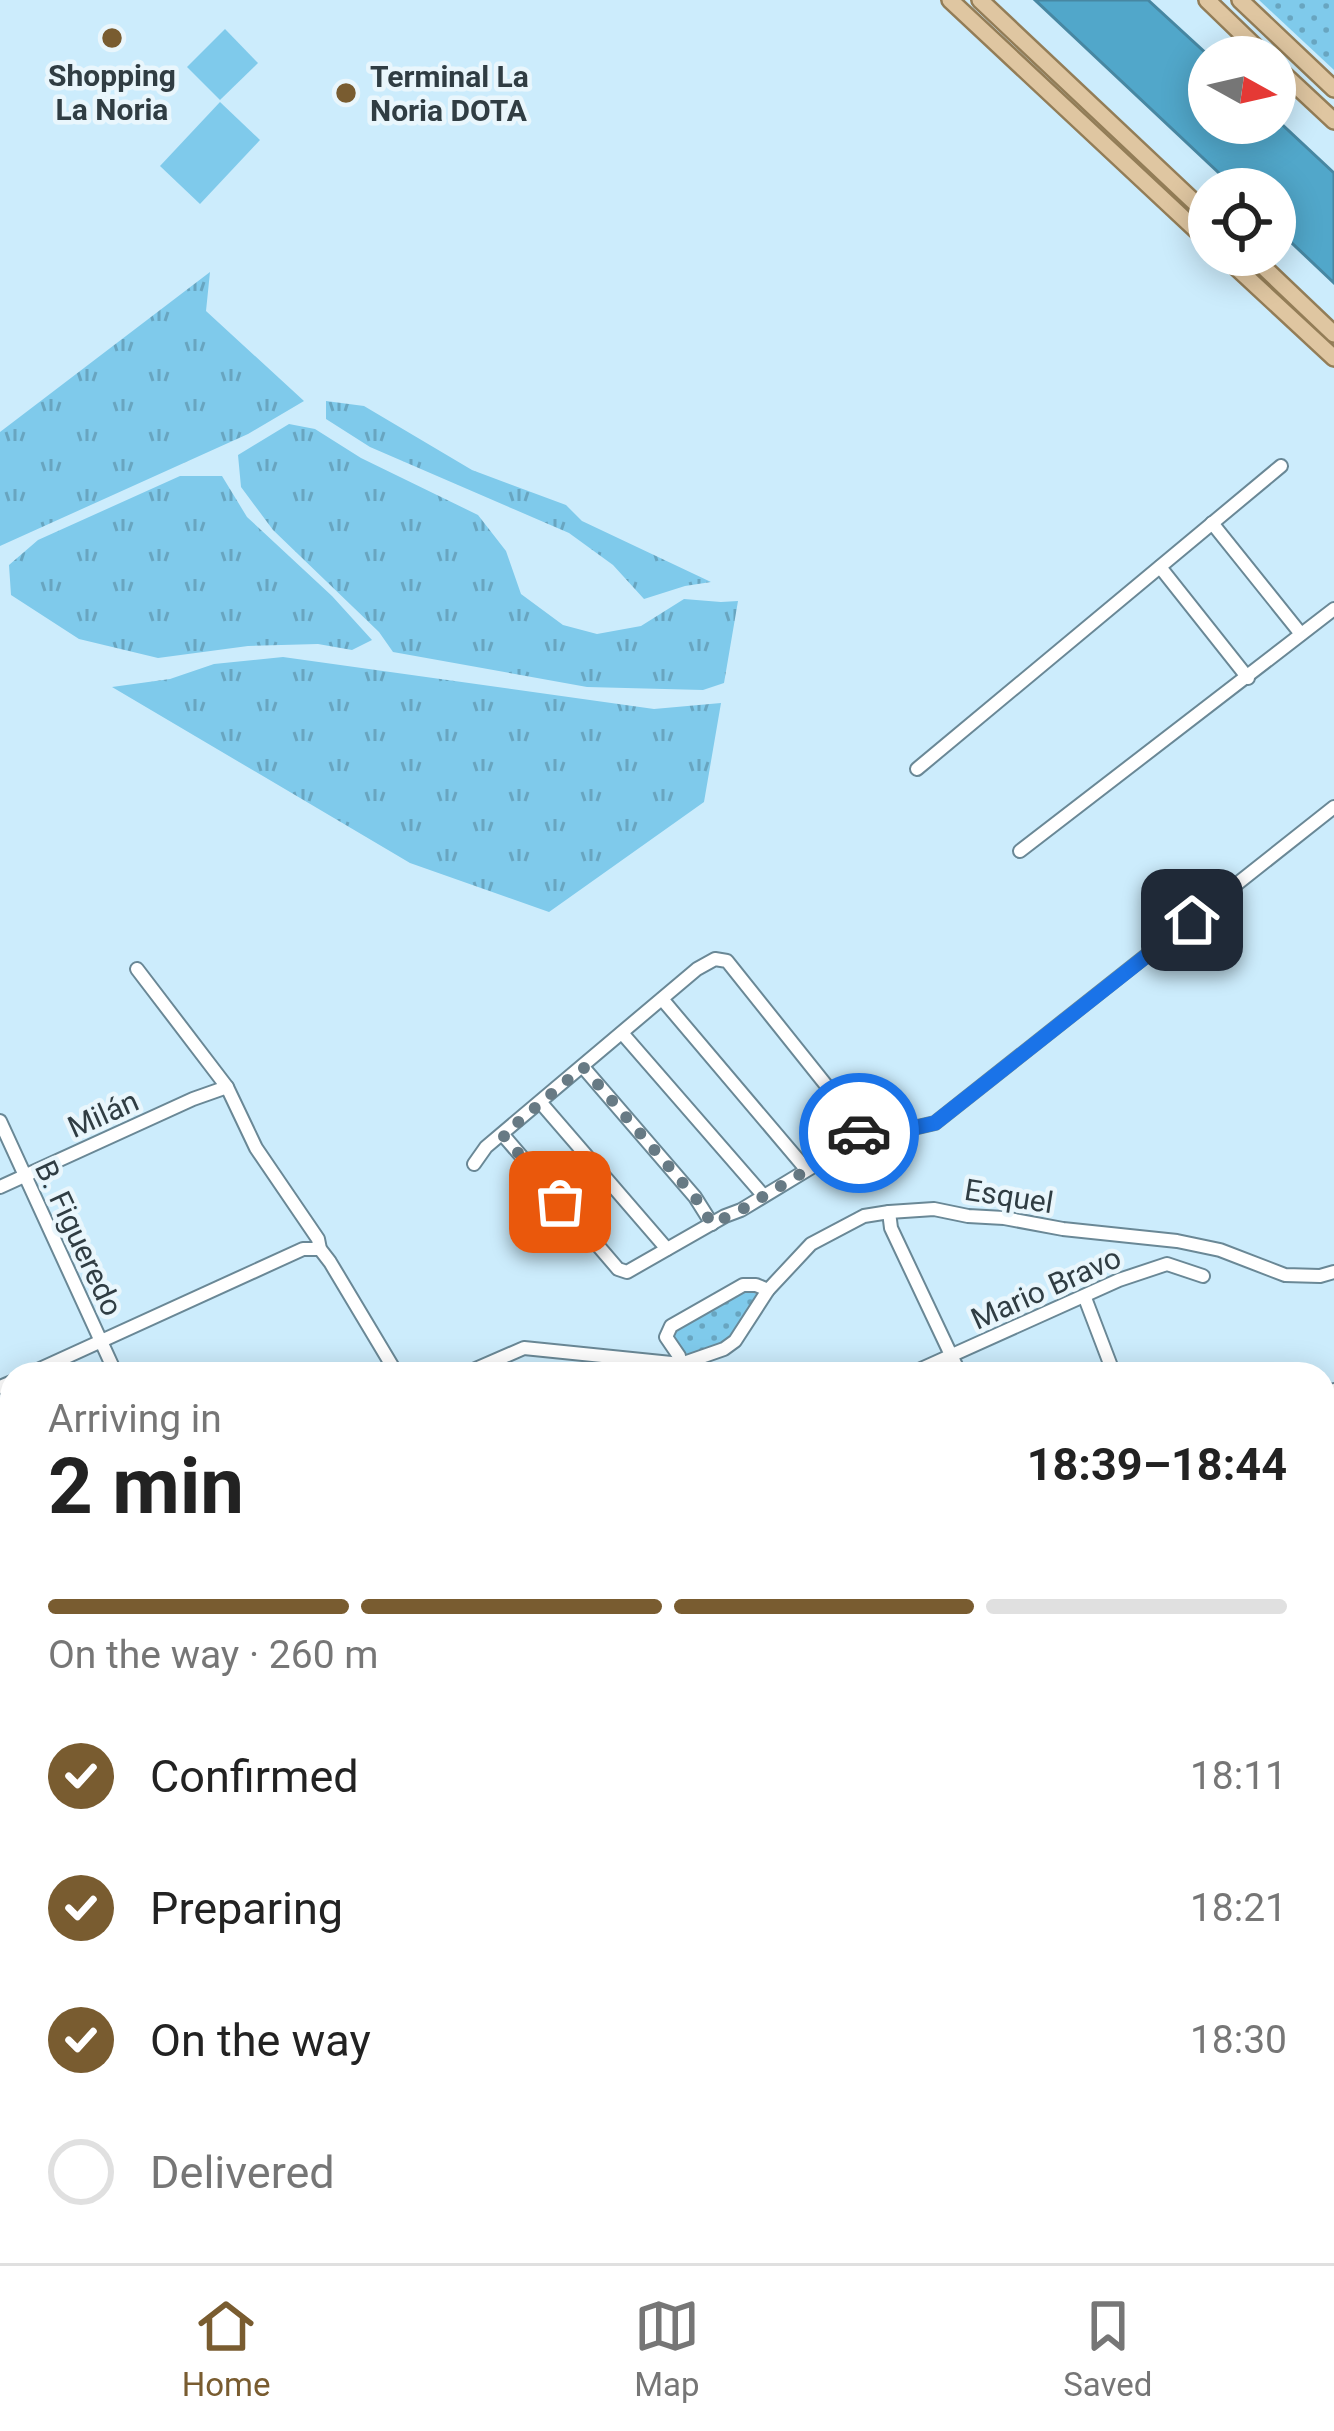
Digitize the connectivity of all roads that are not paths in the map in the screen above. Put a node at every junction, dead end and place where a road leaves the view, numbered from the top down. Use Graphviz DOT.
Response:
graph roads {
  1 [pos="950,0"];
  2 [pos="980,0"];
  3 [pos="1207,0"];
  4 [pos="1240,0"];
  5 [pos="1244,36"];
  6 [pos="1296,86"];
  7 [pos="1334,89"];
  8 [pos="1334,121"];
  9 [pos="1188,196"];
  10 [pos="1188,222"];
  11 [pos="1246,276"];
  12 [pos="1272,276"];
  13 [pos="1334,334"];
  14 [pos="1334,358"];
  15 [pos="1281,466"];
  16 [pos="1212,524"];
  17 [pos="1160,567"];
  18 [pos="1334,609"];
  19 [pos="1301,634"];
  20 [pos="1248,678"];
  21 [pos="917,769"];
  22 [pos="1334,807"];
  23 [pos="1020,851"];
  24 [pos="137,969"];
  25 [pos="662,999"];
  26 [pos="622,1033"];
  27 [pos="583,1067"];
  28 [pos="226,1087"];
  29 [pos="541,1102"];
  30 [pos="0,1121"];
  31 [pos="858,1133"];
  32 [pos="503,1135"];
  33 [pos="474,1164"];
  34 [pos="806,1169"];
  35 [pos="24,1176"];
  36 [pos="0,1186"];
  37 [pos="764,1195"];
  38 [pos="889,1212"];
  39 [pos="712,1224"];
  40 [pos="320,1249"];
  41 [pos="668,1249"];
  42 [pos="1334,1272"];
  43 [pos="1203,1276"];
  44 [pos="768,1290"];
  45 [pos="1084,1298"];
  46 [pos="101,1341"];
  47 [pos="952,1355"];
  48 [pos="55,1362"];
  49 [pos="111,1362"];
  50 [pos="390,1362"];
  51 [pos="491,1362"];
  52 [pos="635,1362"];
  53 [pos="679,1362"];
  54 [pos="697,1362"];
  55 [pos="937,1362"];
  56 [pos="955,1362"];
  57 [pos="1109,1362"];
  1 -- 10 [label="main road"];
  2 -- 9 [label="main road"];
  3 -- 5 [label="main road"];
  4 -- 7 [label="main road"];
  6 -- 8 [label="main road"];
  11 -- 14 [label="main road"];
  12 -- 13 [label="main road"];
  15 -- 16 [label="street"];
  16 -- 17 [label="street"];
  16 -- 19 [label="street"];
  17 -- 20 [label="street"];
  17 -- 21 [label="street"];
  18 -- 19 [label="street"];
  19 -- 20 [label="street"];
  20 -- 23 [label="street"];
  22 -- 31 [label="street"];
  24 -- 28 [label="street"];
  25 -- 26 [label="street"];
  25 -- 31 [label="street"];
  25 -- 34 [label="street"];
  26 -- 27 [label="street"];
  26 -- 37 [label="street"];
  27 -- 29 [label="street"];
  27 -- 39 [label="street"];
  28 -- 35 [label="street, Milán"];
  28 -- 40 [label="street"];
  29 -- 32 [label="street"];
  29 -- 41 [label="street"];
  30 -- 35 [label="street, B. Figueredo"];
  31 -- 34 [label="street"];
  32 -- 33 [label="street"];
  32 -- 41 [label="street"];
  34 -- 37 [label="street"];
  35 -- 36 [label="street, Milán"];
  35 -- 46 [label="street, B. Figueredo"];
  37 -- 39 [label="street"];
  38 -- 42 [label="street, Esquel"];
  38 -- 44 [label="street, Esquel"];
  38 -- 47 [label="street"];
  39 -- 41 [label="street"];
  40 -- 46 [label="street"];
  40 -- 50 [label="street"];
  43 -- 45 [label="street, Mario Bravo"];
  44 -- 53 [label="street"];
  44 -- 54 [label="street, Esquel"];
  45 -- 47 [label="street, Mario Bravo"];
  45 -- 57 [label="street"];
  46 -- 48 [label="street"];
  46 -- 49 [label="street, B. Figueredo"];
  47 -- 55 [label="street, Mario Bravo"];
  47 -- 56 [label="street"];
  51 -- 52 [label="street"];
}
